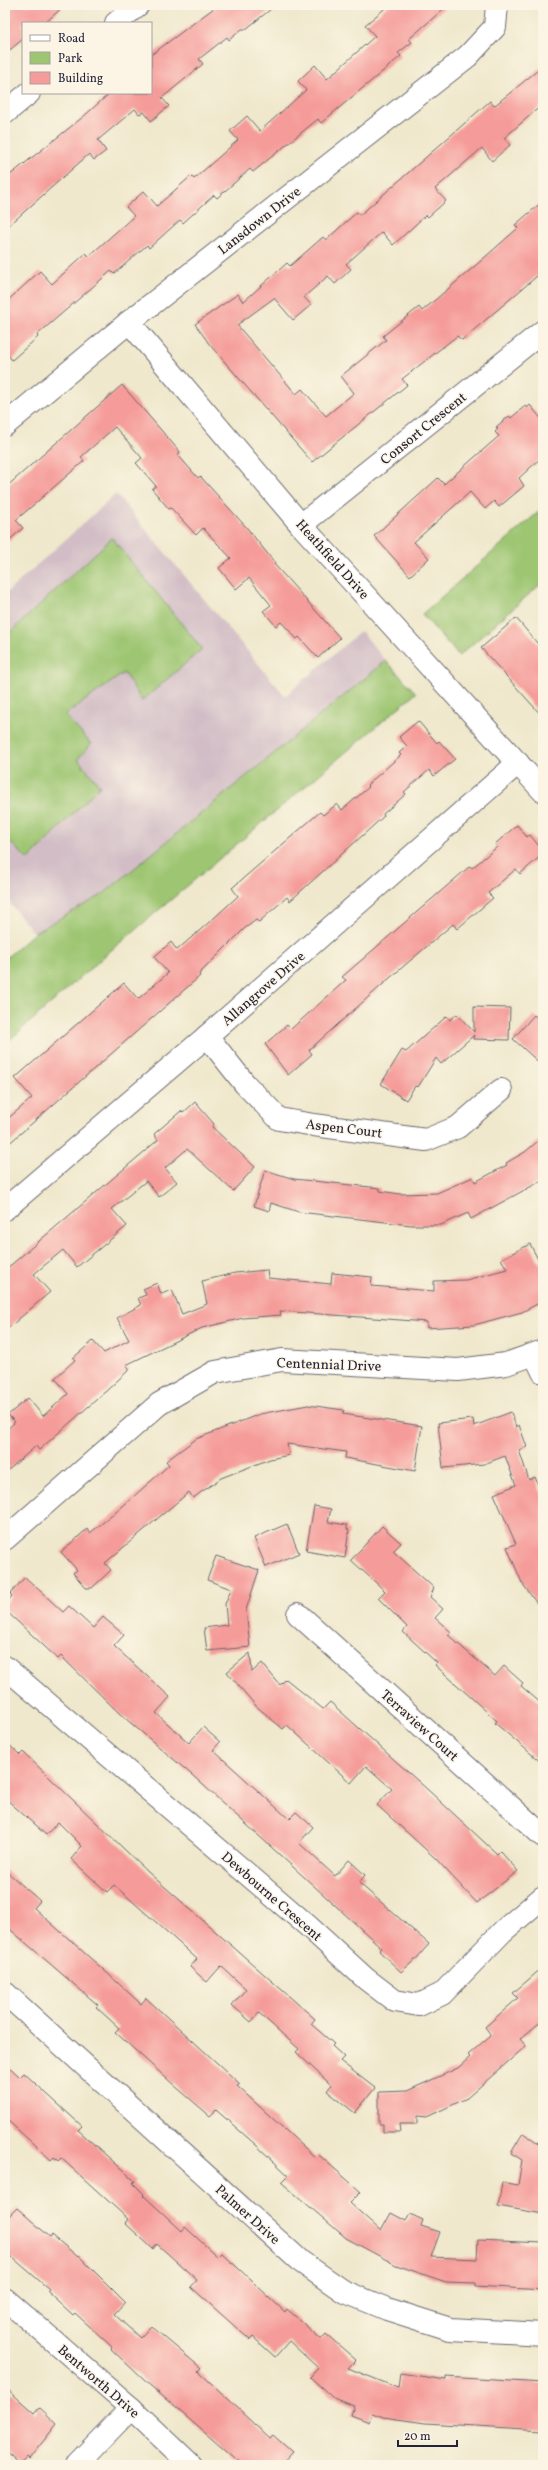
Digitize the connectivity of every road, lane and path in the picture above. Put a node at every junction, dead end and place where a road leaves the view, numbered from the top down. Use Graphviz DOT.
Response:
graph roads {
  1 [pos="138,5"];
  2 [pos="497,5"];
  3 [pos="117,22"];
  4 [pos="28,94"];
  5 [pos="5,113"];
  6 [pos="129,322"];
  7 [pos="543,330"];
  8 [pos="5,425"];
  9 [pos="301,525"];
  10 [pos="518,763"];
  11 [pos="543,791"];
  12 [pos="207,1036"];
  13 [pos="501,1090"];
  14 [pos="5,1209"];
  15 [pos="540,1360"];
  16 [pos="5,1539"];
  17 [pos="298,1614"];
  18 [pos="5,1667"];
  19 [pos="543,1836"];
  20 [pos="543,1897"];
  21 [pos="5,1993"];
  22 [pos="5,2299"];
  23 [pos="543,2334"];
  24 [pos="131,2408"];
  25 [pos="76,2465"];
  26 [pos="191,2465"];
  1 -- 3 [label="street"];
  2 -- 6 [label="street, Lansdown Drive"];
  4 -- 5 [label="street"];
  6 -- 8 [label="street, Lansdown Drive"];
  6 -- 9 [label="street, Heathfield Drive"];
  7 -- 9 [label="street, Consort Crescent"];
  9 -- 10 [label="street, Heathfield Drive"];
  10 -- 11 [label="street, Heathfield Drive"];
  10 -- 12 [label="street, Allangrove Drive"];
  12 -- 13 [label="street, Aspen Court"];
  12 -- 14 [label="street, Allangrove Drive"];
  15 -- 16 [label="street, Centennial Drive"];
  17 -- 19 [label="street, Terraview Court"];
  18 -- 20 [label="street, Dewbourne Crescent"];
  21 -- 23 [label="street, Palmer Drive"];
  22 -- 24 [label="street, Bentworth Drive"];
  24 -- 25 [label="street"];
  24 -- 26 [label="street, Bentworth Drive"];
}
